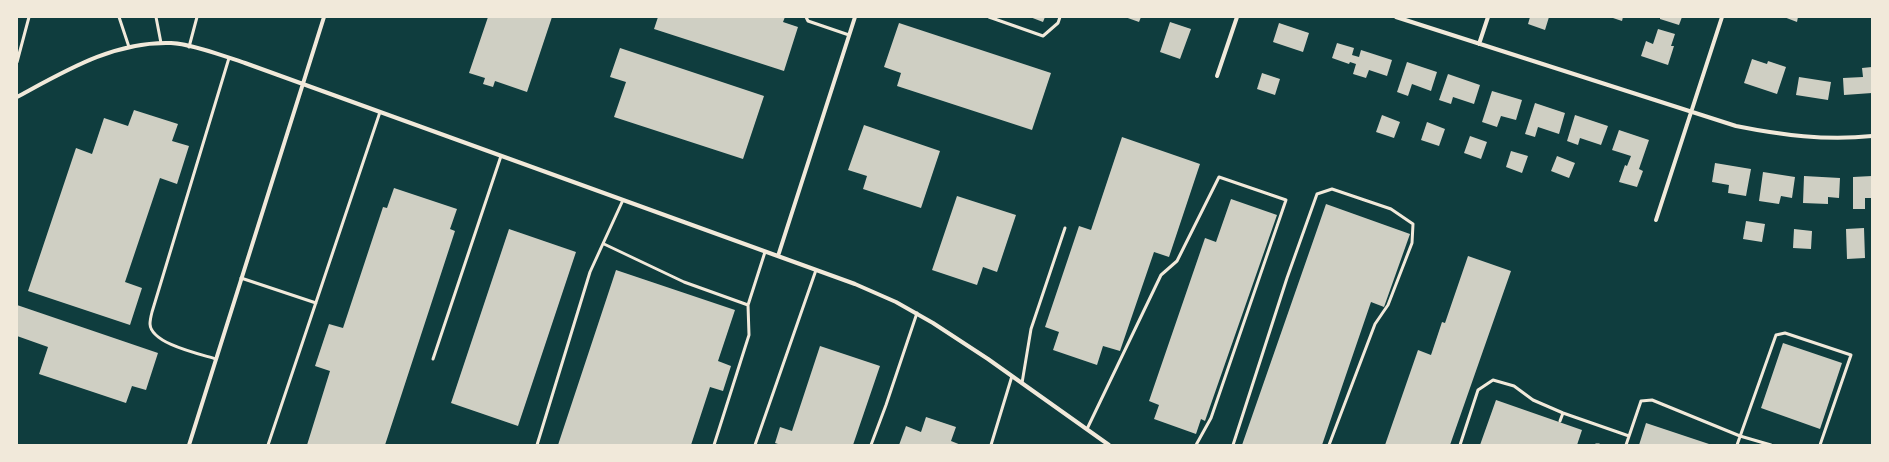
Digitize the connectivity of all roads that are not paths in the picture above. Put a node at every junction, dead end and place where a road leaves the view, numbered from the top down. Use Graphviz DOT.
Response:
graph roads {
  1 [pos="29,17"];
  2 [pos="119,17"];
  3 [pos="156,17"];
  4 [pos="197,17"];
  5 [pos="324,17"];
  6 [pos="806,17"];
  7 [pos="855,17"];
  8 [pos="989,17"];
  9 [pos="1060,17"];
  10 [pos="1237,17"];
  11 [pos="1396,17"];
  12 [pos="1488,17"];
  13 [pos="1722,17"];
  14 [pos="849,35"];
  15 [pos="161,43"];
  16 [pos="1479,44"];
  17 [pos="129,47"];
  18 [pos="189,47"];
  19 [pos="229,58"];
  20 [pos="17,62"];
  21 [pos="1218,76"];
  22 [pos="302,84"];
  23 [pos="17,97"];
  24 [pos="380,112"];
  25 [pos="1691,112"];
  26 [pos="1872,136"];
  27 [pos="501,156"];
  28 [pos="623,200"];
  29 [pos="1656,220"];
  30 [pos="1065,228"];
  31 [pos="604,244"];
  32 [pos="765,252"];
  33 [pos="778,256"];
  34 [pos="816,270"];
  35 [pos="241,278"];
  36 [pos="316,302"];
  37 [pos="748,305"];
  38 [pos="916,313"];
  39 [pos="216,359"];
  40 [pos="433,359"];
  41 [pos="1012,376"];
  42 [pos="1022,383"];
  43 [pos="1563,413"];
  44 [pos="1560,421"];
  45 [pos="1087,429"];
  46 [pos="1629,436"];
  47 [pos="1740,436"];
  48 [pos="189,445"];
  49 [pos="268,445"];
  50 [pos="537,445"];
  51 [pos="714,445"];
  52 [pos="755,445"];
  53 [pos="871,445"];
  54 [pos="991,445"];
  55 [pos="1109,445"];
  56 [pos="1196,445"];
  57 [pos="1233,445"];
  58 [pos="1329,445"];
  59 [pos="1460,445"];
  60 [pos="1596,445"];
  61 [pos="1599,445"];
  62 [pos="1626,445"];
  63 [pos="1737,445"];
  64 [pos="1771,445"];
  65 [pos="1820,445"];
  1 -- 20 [label="lane"];
  2 -- 17 [label="lane"];
  3 -- 15 [label="lane"];
  4 -- 18 [label="lane"];
  5 -- 22 [label="street"];
  6 -- 14 [label="lane"];
  7 -- 14 [label="street"];
  8 -- 9 [label="lane"];
  10 -- 21 [label="street"];
  11 -- 16 [label="street"];
  12 -- 16 [label="street"];
  13 -- 25 [label="street"];
  14 -- 33 [label="street"];
  15 -- 17 [label="street"];
  15 -- 18 [label="street"];
  16 -- 25 [label="street"];
  17 -- 23 [label="street"];
  18 -- 19 [label="street"];
  19 -- 22 [label="street"];
  19 -- 39 [label="lane"];
  22 -- 24 [label="street"];
  22 -- 35 [label="street"];
  24 -- 27 [label="street"];
  24 -- 36 [label="lane"];
  25 -- 26 [label="street"];
  25 -- 29 [label="street"];
  27 -- 28 [label="street"];
  27 -- 40 [label="lane"];
  28 -- 31 [label="lane"];
  28 -- 32 [label="street"];
  30 -- 42 [label="lane"];
  31 -- 37 [label="lane"];
  31 -- 50 [label="lane"];
  32 -- 33 [label="street"];
  32 -- 37 [label="lane"];
  33 -- 34 [label="street"];
  34 -- 38 [label="street"];
  34 -- 52 [label="lane"];
  35 -- 36 [label="lane"];
  35 -- 39 [label="street"];
  36 -- 49 [label="lane"];
  37 -- 51 [label="lane"];
  38 -- 41 [label="street"];
  38 -- 53 [label="lane"];
  39 -- 48 [label="street"];
  41 -- 42 [label="street"];
  41 -- 54 [label="lane"];
  42 -- 45 [label="street"];
  43 -- 44 [label="lane"];
  43 -- 46 [label="lane"];
  43 -- 59 [label="lane"];
  45 -- 55 [label="street"];
  45 -- 56 [label="lane"];
  46 -- 47 [label="lane"];
  46 -- 62 [label="lane"];
  47 -- 63 [label="lane"];
  47 -- 64 [label="lane"];
  47 -- 65 [label="lane"];
  57 -- 58 [label="lane"];
  60 -- 61 [label="lane"];
}
